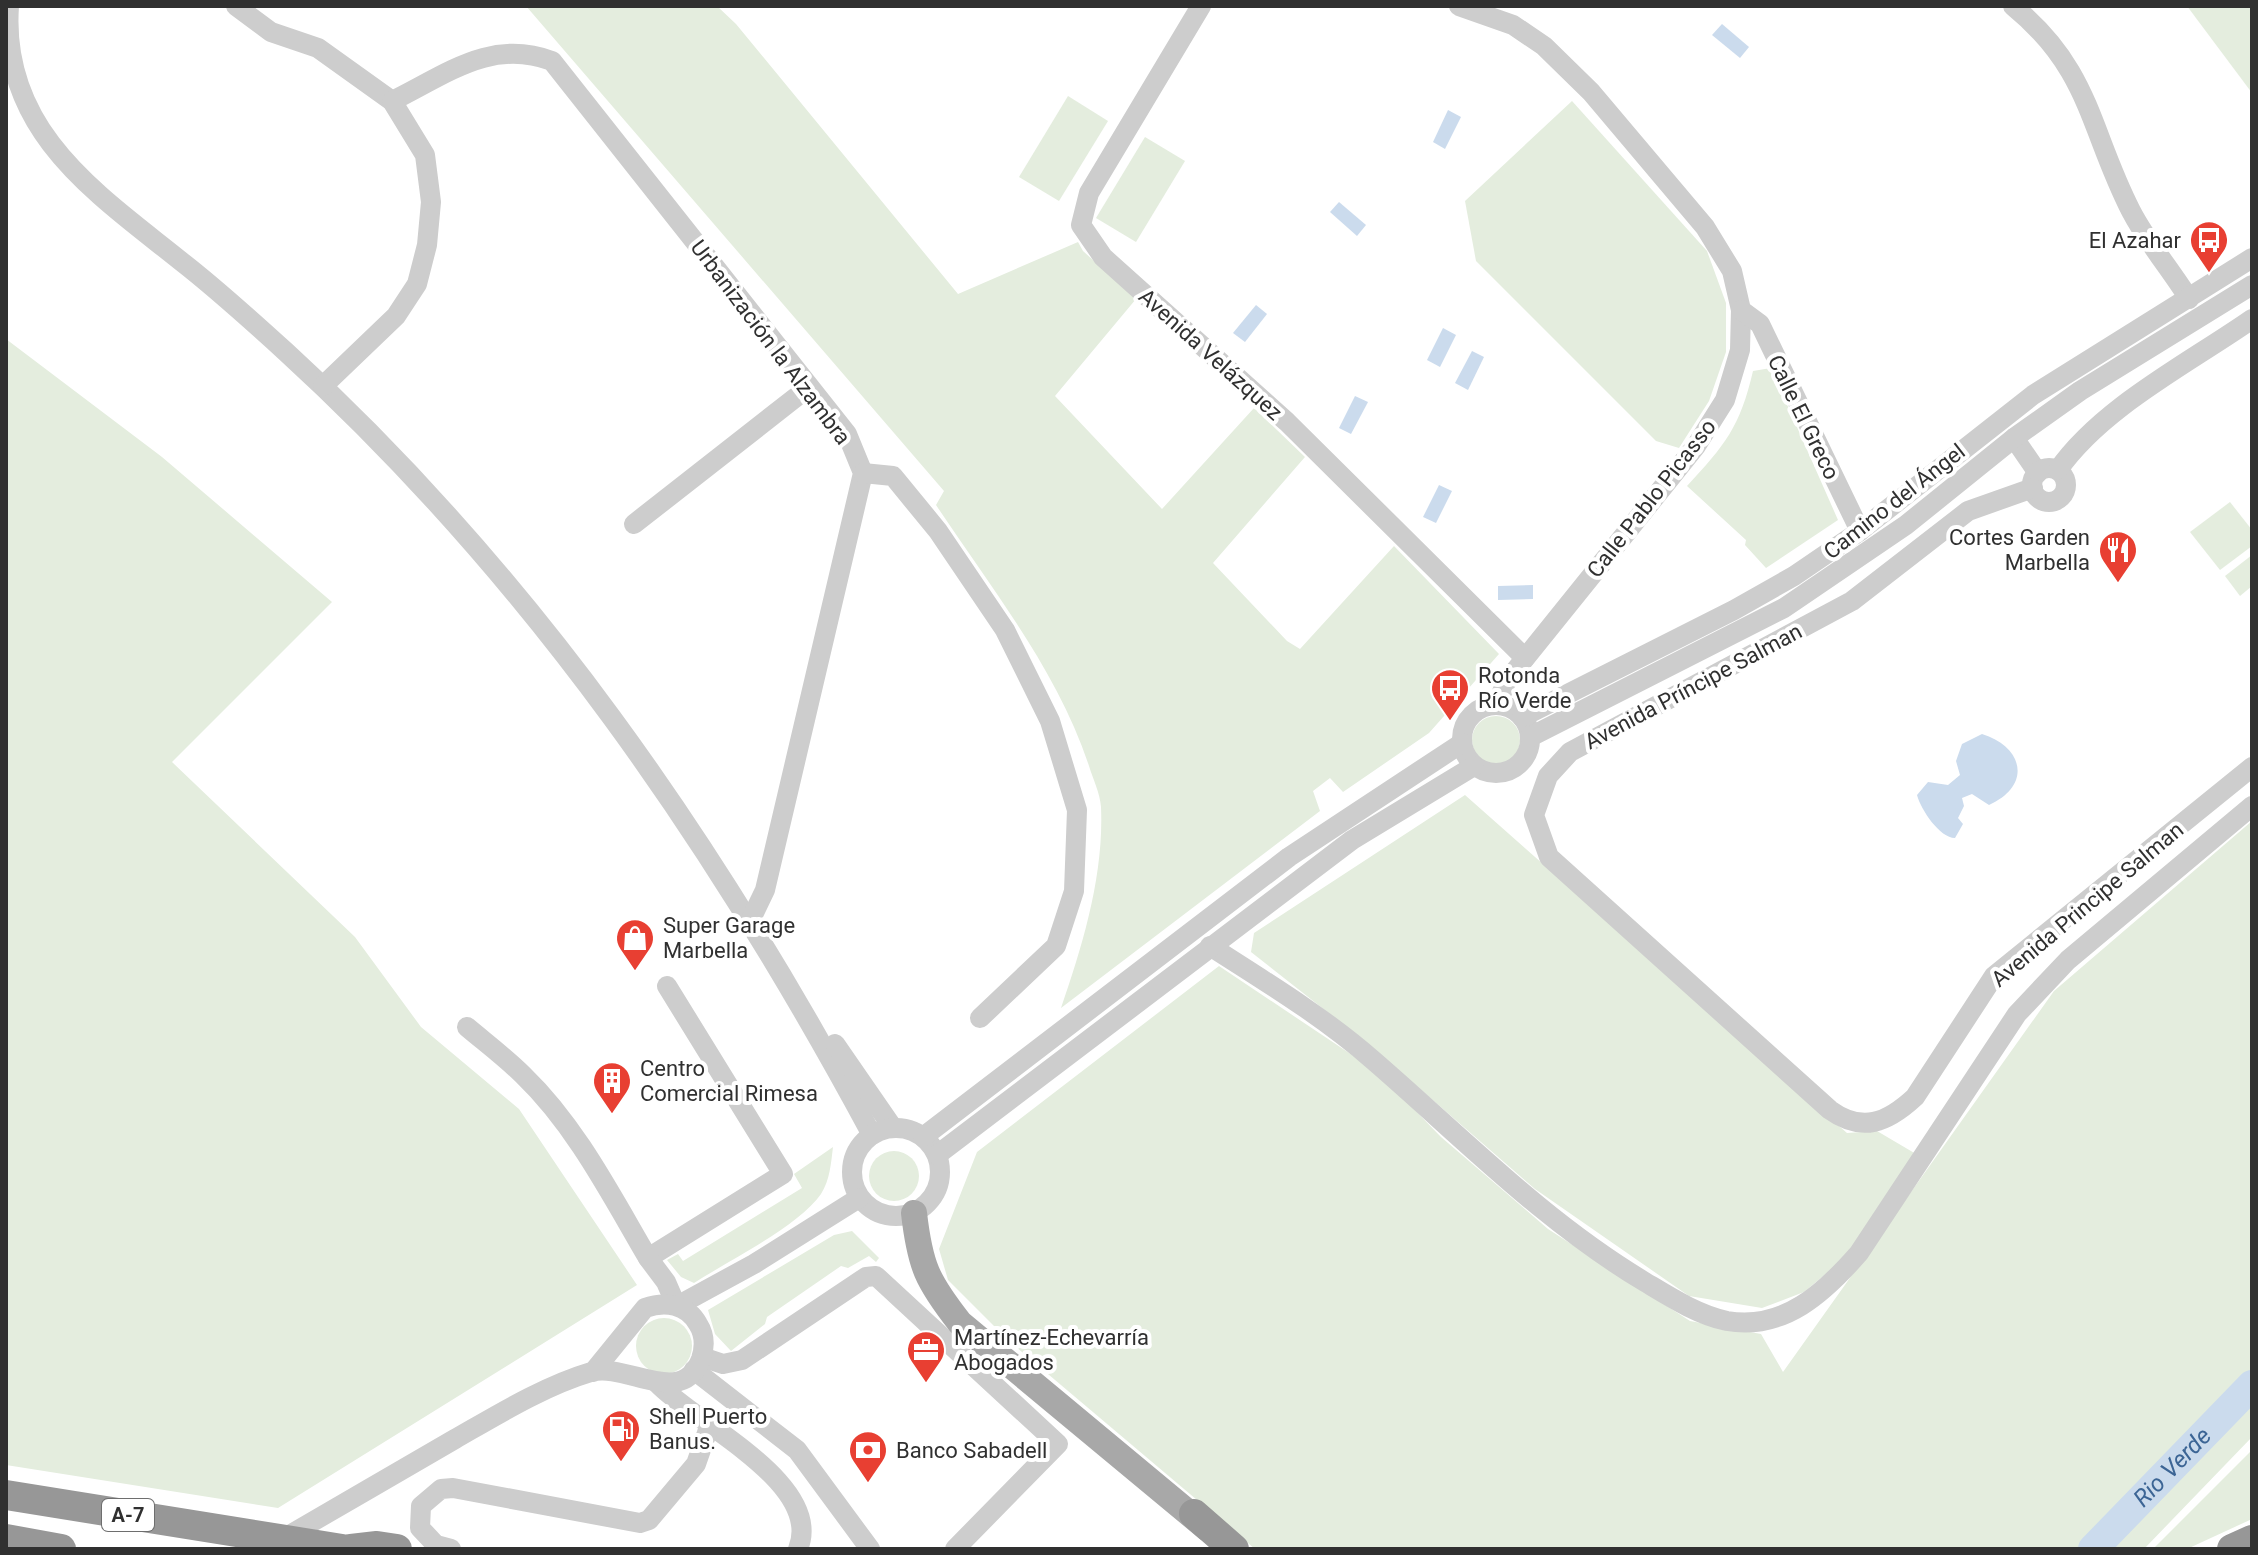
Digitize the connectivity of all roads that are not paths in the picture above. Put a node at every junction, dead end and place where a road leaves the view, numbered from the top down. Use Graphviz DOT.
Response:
graph roads {
  1 [pos="9,6"];
  2 [pos="236,6"];
  3 [pos="1201,6"];
  4 [pos="1459,6"];
  5 [pos="2013,6"];
  6 [pos="392,101"];
  7 [pos="2252,258"];
  8 [pos="2252,285"];
  9 [pos="2189,299"];
  10 [pos="1741,310"];
  11 [pos="2252,319"];
  12 [pos="323,386"];
  13 [pos="809,387"];
  14 [pos="2014,438"];
  15 [pos="863,473"];
  16 [pos="2043,477"];
  17 [pos="634,524"];
  18 [pos="1860,531"];
  19 [pos="1525,658"];
  20 [pos="1497,705"];
  21 [pos="1522,717"];
  22 [pos="1530,737"];
  23 [pos="1462,743"];
  24 [pos="1474,766"];
  25 [pos="2252,767"];
  26 [pos="2252,806"];
  27 [pos="750,921"];
  28 [pos="1210,946"];
  29 [pos="789,983"];
  30 [pos="667,986"];
  31 [pos="980,1018"];
  32 [pos="467,1027"];
  33 [pos="1915,1097"];
  34 [pos="893,1128"];
  35 [pos="872,1135"];
  36 [pos="923,1137"];
  37 [pos="937,1155"];
  38 [pos="859,1198"];
  39 [pos="914,1213"];
  40 [pos="653,1265"];
  41 [pos="725,1281"];
  42 [pos="673,1305"];
  43 [pos="700,1327"];
  44 [pos="625,1335"];
  45 [pos="698,1364"];
  46 [pos="593,1372"];
  47 [pos="651,1381"];
  48 [pos="709,1427"];
  49 [pos="6,1495"];
  50 [pos="1194,1514"];
  51 [pos="6,1539"];
  52 [pos="2252,1540"];
  53 [pos="257,1542"];
  54 [pos="328,1547"];
  55 [pos="61,1549"];
  56 [pos="351,1549"];
  57 [pos="397,1549"];
  58 [pos="451,1549"];
  59 [pos="798,1549"];
  60 [pos="870,1549"];
  61 [pos="955,1549"];
  62 [pos="1227,1549"];
  63 [pos="1234,1549"];
  64 [pos="2232,1549"];
  1 -- 12 [label="street"];
  2 -- 6 [label="street"];
  3 -- 19 [label="street, Avenida Velázquez"];
  4 -- 10 [label="street, Calle Pablo Picasso"];
  5 -- 9 [label="street"];
  6 -- 12 [label="street"];
  6 -- 13 [label="street, Urbanización la Alzambra"];
  7 -- 9 [label="street, Camino del Ángel"];
  8 -- 14 [label="street, Camino del Ángel"];
  9 -- 18 [label="street, Camino del Ángel"];
  10 -- 18 [label="street, Calle El Greco"];
  10 -- 19 [label="street, Calle Pablo Picasso"];
  11 -- 16 [label="street"];
  12 -- 27 [label="street"];
  13 -- 15 [label="street, Urbanización la Alzambra"];
  13 -- 17 [label="street"];
  14 -- 16 [label="street"];
  14 -- 22 [label="street, Camino del Ángel"];
  15 -- 27 [label="street"];
  15 -- 31 [label="street"];
  16 -- 33 [label="street, Avenida Príncipe Salman"];
  18 -- 21 [label="street, Camino del Ángel"];
  19 -- 20 [label="street, Calle Pablo Picasso"];
  20 -- 21 [label="street"];
  20 -- 23 [label="street"];
  21 -- 22 [label="street"];
  22 -- 24 [label="street"];
  23 -- 24 [label="street"];
  23 -- 36 [label="street"];
  24 -- 28 [label="street"];
  25 -- 33 [label="street, Avenida Principe Salman"];
  26 -- 28 [label="street"];
  27 -- 29 [label="street"];
  28 -- 37 [label="street"];
  29 -- 34 [label="street"];
  29 -- 35 [label="street"];
  30 -- 40 [label="street"];
  32 -- 40 [label="street"];
  34 -- 35 [label="street"];
  34 -- 36 [label="street"];
  35 -- 38 [label="street"];
  36 -- 37 [label="street"];
  37 -- 39 [label="street"];
  38 -- 39 [label="street"];
  38 -- 41 [label="street"];
  39 -- 50 [label="main road"];
  40 -- 42 [label="street"];
  41 -- 42 [label="street"];
  41 -- 43 [label="street"];
  42 -- 43 [label="street"];
  42 -- 44 [label="street"];
  43 -- 45 [label="street"];
  44 -- 46 [label="street"];
  44 -- 47 [label="street"];
  45 -- 47 [label="street"];
  45 -- 60 [label="street"];
  45 -- 61 [label="street"];
  46 -- 47 [label="street"];
  46 -- 53 [label="street"];
  47 -- 48 [label="street"];
  48 -- 58 [label="street"];
  48 -- 59 [label="street"];
  49 -- 53 [label="highway, A-7"];
  50 -- 62 [label="main road"];
  50 -- 63 [label="highway"];
  51 -- 55 [label="highway"];
  52 -- 64 [label="highway"];
  53 -- 54 [label="highway, A-7"];
  56 -- 57 [label="highway"];
}
